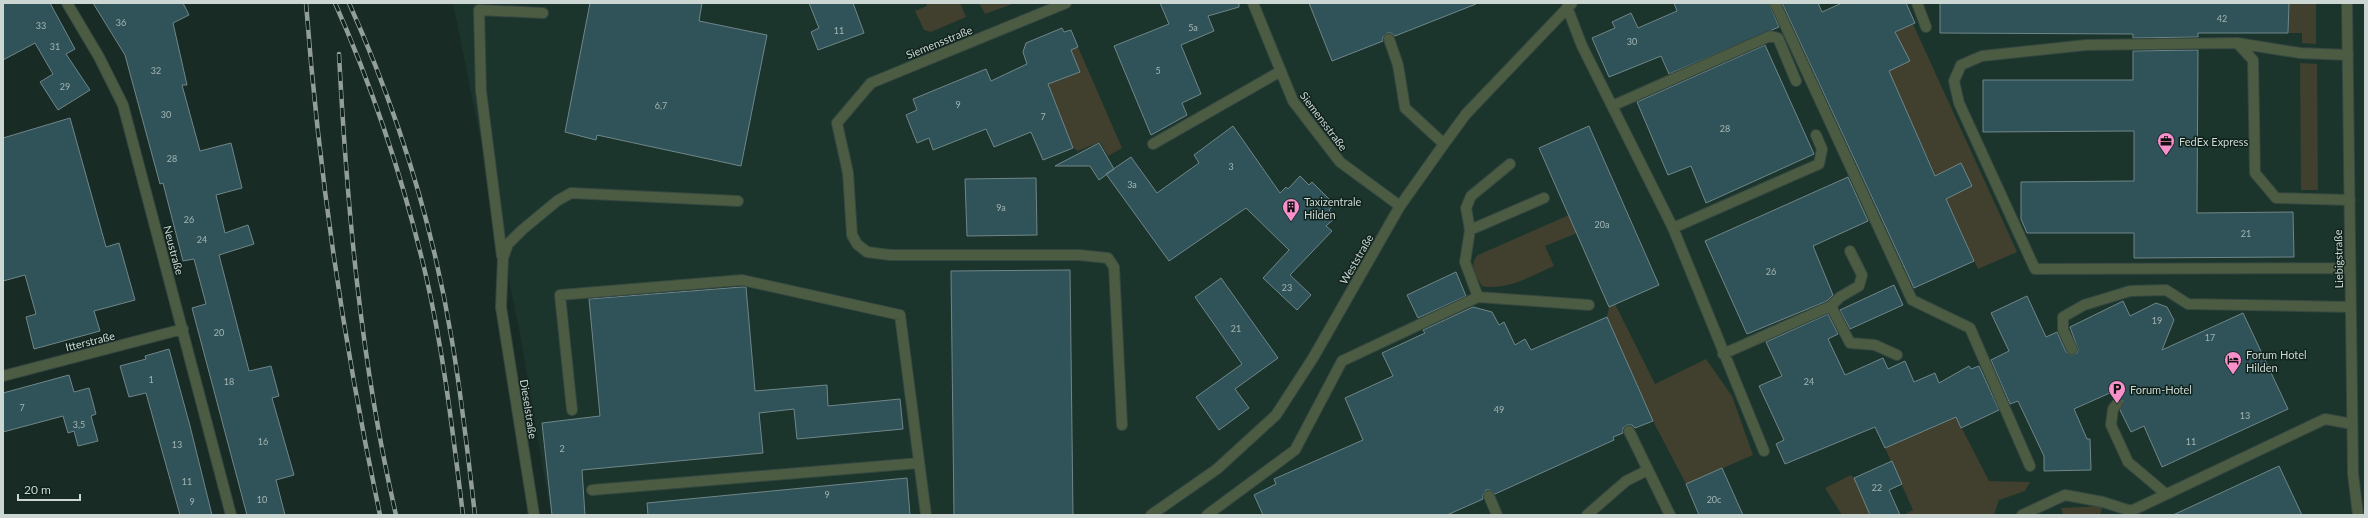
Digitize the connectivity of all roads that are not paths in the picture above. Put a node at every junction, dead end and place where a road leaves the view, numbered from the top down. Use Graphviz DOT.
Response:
graph roads {
  1 [pos="67,3"];
  2 [pos="1066,3"];
  3 [pos="1253,3"];
  4 [pos="1774,3"];
  5 [pos="1916,3"];
  6 [pos="2347,3"];
  7 [pos="1569,5"];
  8 [pos="543,12"];
  9 [pos="1926,27"];
  10 [pos="1389,39"];
  11 [pos="2236,43"];
  12 [pos="2348,55"];
  13 [pos="1281,71"];
  14 [pos="1796,80"];
  15 [pos="1612,106"];
  16 [pos="1816,135"];
  17 [pos="1152,144"];
  18 [pos="1444,144"];
  19 [pos="1510,164"];
  20 [pos="1544,198"];
  21 [pos="2350,200"];
  22 [pos="738,201"];
  23 [pos="1400,206"];
  24 [pos="1673,228"];
  25 [pos="1470,230"];
  26 [pos="1850,251"];
  27 [pos="503,258"];
  28 [pos="2350,268"];
  29 [pos="1478,297"];
  30 [pos="1589,305"];
  31 [pos="1831,306"];
  32 [pos="2351,308"];
  33 [pos="183,329"];
  34 [pos="2072,349"];
  35 [pos="1723,354"];
  36 [pos="1897,355"];
  37 [pos="3,376"];
  38 [pos="2118,404"];
  39 [pos="572,410"];
  40 [pos="2352,424"];
  41 [pos="1122,425"];
  42 [pos="1629,431"];
  43 [pos="1764,451"];
  44 [pos="919,462"];
  45 [pos="2030,466"];
  46 [pos="1648,470"];
  47 [pos="592,490"];
  48 [pos="2166,494"];
  49 [pos="1489,496"];
  50 [pos="2130,513"];
  51 [pos="230,515"];
  52 [pos="534,515"];
  53 [pos="926,515"];
  54 [pos="1151,515"];
  55 [pos="1207,515"];
  56 [pos="1496,515"];
  57 [pos="1587,515"];
  58 [pos="1670,515"];
  59 [pos="2022,515"];
  60 [pos="2358,515"];
  1 -- 33 [label="street, Neustraße"];
  2 -- 41 [label="street, Siemensstraße"];
  3 -- 13 [label="street, Siemensstraße"];
  4 -- 45 [label="street"];
  5 -- 9 [label="street"];
  6 -- 12 [label="street, Liebigstraße"];
  7 -- 15 [label="street"];
  7 -- 18 [label="street, Weststraße"];
  8 -- 27 [label="street"];
  10 -- 18 [label="street"];
  11 -- 12 [label="street"];
  11 -- 21 [label="street"];
  11 -- 28 [label="street"];
  12 -- 21 [label="street, Liebigstraße"];
  13 -- 17 [label="street"];
  13 -- 23 [label="street, Siemensstraße"];
  14 -- 15 [label="street"];
  15 -- 24 [label="street"];
  16 -- 24 [label="street"];
  18 -- 23 [label="street, Weststraße"];
  19 -- 25 [label="street"];
  20 -- 25 [label="street"];
  21 -- 28 [label="street, Liebigstraße"];
  22 -- 27 [label="street"];
  23 -- 54 [label="street, Weststraße"];
  24 -- 35 [label="street"];
  25 -- 29 [label="street"];
  26 -- 31 [label="street"];
  27 -- 52 [label="street, Dieselstraße"];
  28 -- 32 [label="street, Liebigstraße"];
  29 -- 30 [label="street"];
  29 -- 55 [label="street"];
  31 -- 35 [label="street"];
  31 -- 36 [label="street"];
  32 -- 34 [label="street"];
  32 -- 40 [label="street, Liebigstraße"];
  33 -- 37 [label="street, Itterstraße"];
  33 -- 51 [label="street, Neustraße"];
  35 -- 43 [label="street"];
  38 -- 48 [label="street"];
  39 -- 44 [label="street"];
  40 -- 48 [label="street"];
  40 -- 60 [label="street, Liebigstraße"];
  42 -- 46 [label="street"];
  44 -- 47 [label="street"];
  44 -- 53 [label="street"];
  46 -- 57 [label="street"];
  46 -- 58 [label="street"];
  48 -- 50 [label="street"];
  49 -- 56 [label="street"];
  50 -- 59 [label="street"];
}
